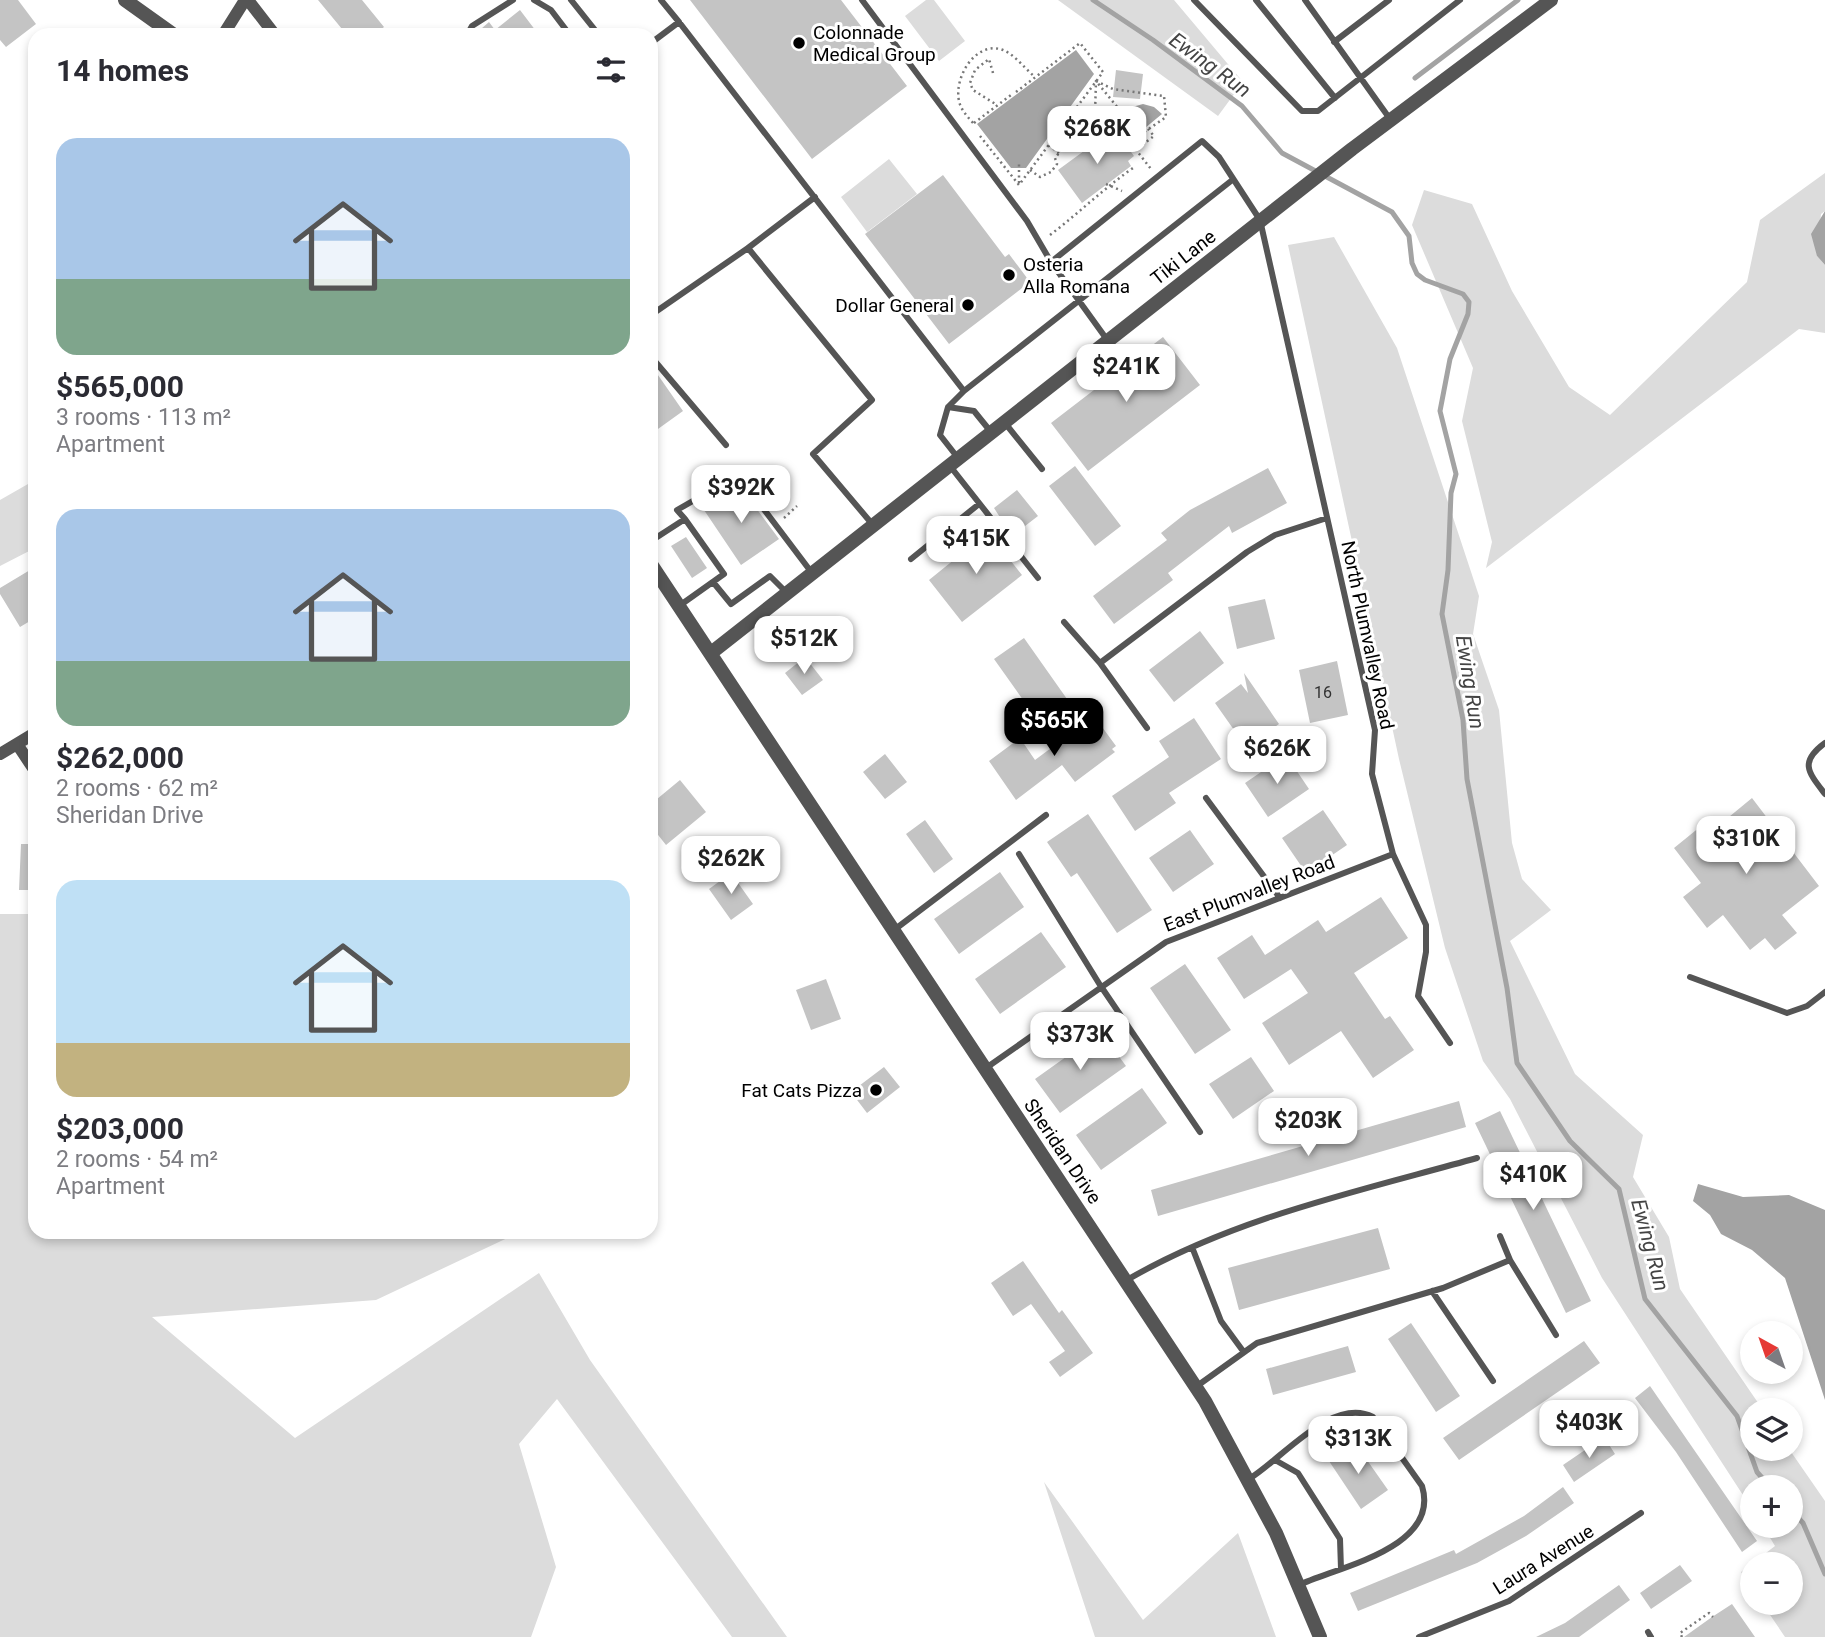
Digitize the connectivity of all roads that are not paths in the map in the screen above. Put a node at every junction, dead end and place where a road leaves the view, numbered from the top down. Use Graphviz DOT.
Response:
graph roads {
  1 [pos="125,0"];
  2 [pos="246,0"];
  3 [pos="513,0"];
  4 [pos="534,0"];
  5 [pos="571,0"];
  6 [pos="862,0"];
  7 [pos="1194,0"];
  8 [pos="1256,0"];
  9 [pos="1389,0"];
  10 [pos="1460,0"];
  11 [pos="1551,0"];
  12 [pos="665,1"];
  13 [pos="1309,2"];
  14 [pos="679,22"];
  15 [pos="164,28"];
  16 [pos="228,28"];
  17 [pos="269,28"];
  18 [pos="471,28"];
  19 [pos="565,28"];
  20 [pos="593,28"];
  21 [pos="658,38"];
  22 [pos="1334,42"];
  23 [pos="1361,78"];
  24 [pos="1335,98"];
  25 [pos="1391,120"];
  26 [pos="1231,181"];
  27 [pos="815,197"];
  28 [pos="1260,220"];
  29 [pos="748,248"];
  30 [pos="1051,262"];
  31 [pos="1080,302"];
  32 [pos="658,309"];
  33 [pos="1108,341"];
  34 [pos="658,365"];
  35 [pos="964,391"];
  36 [pos="948,407"];
  37 [pos="1004,422"];
  38 [pos="991,432"];
  39 [pos="726,445"];
  40 [pos="954,461"];
  41 [pos="1042,469"];
  42 [pos="979,504"];
  43 [pos="1327,518"];
  44 [pos="685,519"];
  45 [pos="873,525"];
  46 [pos="658,536"];
  47 [pos="911,559"];
  48 [pos="658,574"];
  49 [pos="813,575"];
  50 [pos="1038,578"];
  51 [pos="713,582"];
  52 [pos="789,594"];
  53 [pos="679,606"];
  54 [pos="1064,622"];
  55 [pos="711,653"];
  56 [pos="1100,663"];
  57 [pos="1147,728"];
  58 [pos="28,737"];
  59 [pos="1825,743"];
  60 [pos="17,744"];
  61 [pos="0,754"];
  62 [pos="28,760"];
  63 [pos="1825,794"];
  64 [pos="1206,798"];
  65 [pos="1045,815"];
  66 [pos="1393,854"];
  67 [pos="1019,855"];
  68 [pos="1280,898"];
  69 [pos="894,930"];
  70 [pos="1690,977"];
  71 [pos="1100,985"];
  72 [pos="1825,992"];
  73 [pos="1450,1043"];
  74 [pos="985,1068"];
  75 [pos="1200,1132"];
  76 [pos="1477,1158"];
  77 [pos="1500,1237"];
  78 [pos="1192,1247"];
  79 [pos="1510,1260"];
  80 [pos="1127,1280"];
  81 [pos="1432,1291"];
  82 [pos="1556,1335"];
  83 [pos="1243,1351"];
  84 [pos="1493,1381"];
  85 [pos="1196,1387"];
  86 [pos="1275,1460"];
  87 [pos="1249,1479"];
  88 [pos="1641,1513"];
  89 [pos="1341,1569"];
  90 [pos="1298,1585"];
  91 [pos="1441,1633"];
  92 [pos="1320,1637"];
  93 [pos="1419,1637"];
  1 -- 15 [label="street"];
  2 -- 16 [label="street"];
  2 -- 17 [label="street"];
  3 -- 18 [label="lane"];
  4 -- 19 [label="lane"];
  5 -- 20 [label="lane"];
  6 -- 30 [label="lane"];
  7 -- 24 [label="lane"];
  8 -- 24 [label="lane"];
  9 -- 22 [label="lane"];
  10 -- 23 [label="lane"];
  11 -- 25 [label="street, Tiki Lane"];
  12 -- 14 [label="lane"];
  13 -- 22 [label="lane"];
  14 -- 21 [label="lane"];
  14 -- 27 [label="lane"];
  22 -- 23 [label="lane"];
  23 -- 24 [label="lane"];
  23 -- 25 [label="lane"];
  25 -- 28 [label="street, Tiki Lane"];
  26 -- 28 [label="lane"];
  26 -- 30 [label="lane"];
  26 -- 31 [label="lane"];
  27 -- 29 [label="lane"];
  27 -- 35 [label="lane"];
  28 -- 33 [label="street, Tiki Lane"];
  28 -- 43 [label="lane, North Plumvalley Road"];
  29 -- 32 [label="lane"];
  29 -- 45 [label="lane"];
  30 -- 31 [label="lane"];
  31 -- 33 [label="lane"];
  31 -- 35 [label="lane"];
  33 -- 37 [label="street, Tiki Lane"];
  34 -- 39 [label="lane"];
  35 -- 36 [label="lane"];
  36 -- 38 [label="lane"];
  36 -- 40 [label="lane"];
  37 -- 38 [label="street, Tiki Lane"];
  37 -- 41 [label="lane"];
  38 -- 40 [label="street, Tiki Lane"];
  40 -- 42 [label="lane"];
  40 -- 45 [label="street, Tiki Lane"];
  42 -- 47 [label="lane"];
  42 -- 50 [label="lane"];
  43 -- 56 [label="lane"];
  43 -- 66 [label="lane, North Plumvalley Road"];
  44 -- 46 [label="lane"];
  44 -- 49 [label="lane"];
  44 -- 51 [label="lane"];
  45 -- 49 [label="street, Tiki Lane"];
  48 -- 53 [label="street, Sheridan Drive"];
  49 -- 52 [label="street, Tiki Lane"];
  51 -- 52 [label="lane"];
  51 -- 53 [label="lane"];
  52 -- 55 [label="street, Tiki Lane"];
  53 -- 55 [label="street, Sheridan Drive"];
  54 -- 56 [label="lane"];
  55 -- 69 [label="street, Sheridan Drive"];
  56 -- 57 [label="lane"];
  58 -- 60 [label="street"];
  59 -- 63 [label="lane"];
  60 -- 61 [label="street"];
  60 -- 62 [label="street"];
  64 -- 68 [label="lane"];
  65 -- 69 [label="lane"];
  66 -- 68 [label="lane, East Plumvalley Road"];
  66 -- 73 [label="lane, North Plumvalley Road"];
  67 -- 71 [label="lane"];
  68 -- 71 [label="lane, East Plumvalley Road"];
  69 -- 74 [label="street, Sheridan Drive"];
  70 -- 72 [label="lane"];
  71 -- 74 [label="lane, East Plumvalley Road"];
  71 -- 75 [label="lane"];
  74 -- 80 [label="street, Sheridan Drive"];
  76 -- 78 [label="lane"];
  77 -- 79 [label="lane"];
  78 -- 80 [label="lane"];
  78 -- 83 [label="lane"];
  79 -- 81 [label="lane"];
  79 -- 82 [label="lane"];
  80 -- 85 [label="street, Sheridan Drive"];
  81 -- 83 [label="lane"];
  81 -- 84 [label="lane"];
  83 -- 85 [label="lane"];
  85 -- 87 [label="street, Sheridan Drive"];
  86 -- 87 [label="lane"];
  86 -- 89 [label="lane"];
  86 -- 89 [label="lane"];
  87 -- 90 [label="street, Sheridan Drive"];
  88 -- 91 [label="lane, Laura Avenue"];
  89 -- 90 [label="lane"];
  90 -- 92 [label="street, Sheridan Drive"];
  91 -- 93 [label="lane, Laura Avenue"];
}
